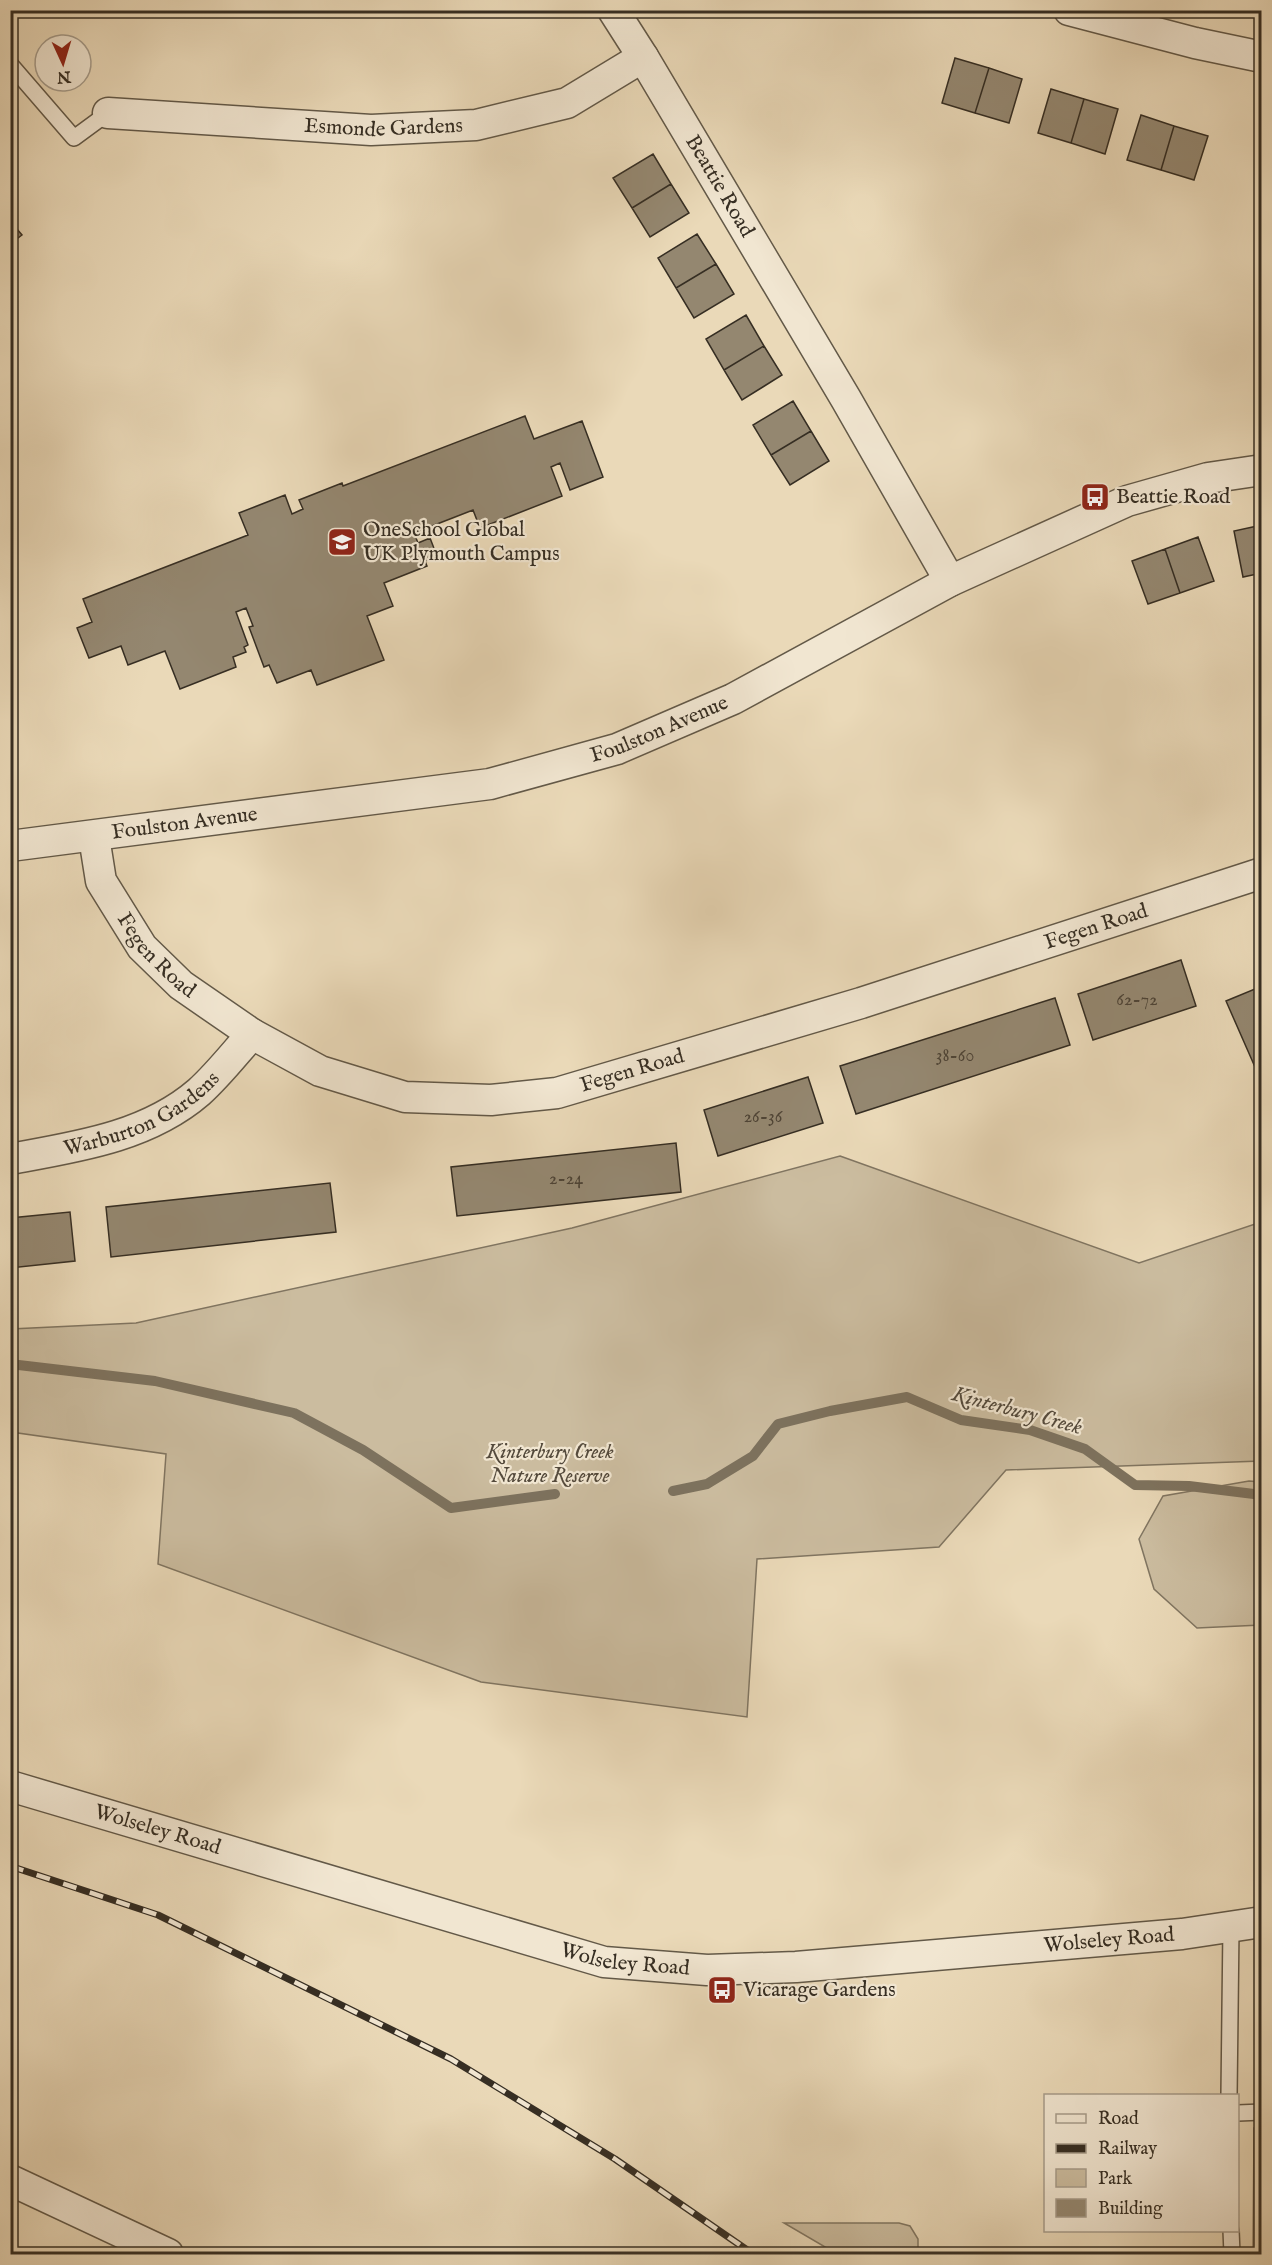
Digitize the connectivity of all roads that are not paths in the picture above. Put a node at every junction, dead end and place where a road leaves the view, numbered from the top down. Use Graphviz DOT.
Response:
graph roads {
  1 [pos="613,10"];
  2 [pos="1069,10"];
  3 [pos="643,57"];
  4 [pos="1262,57"];
  5 [pos="10,64"];
  6 [pos="108,113"];
  7 [pos="1262,470"];
  8 [pos="950,581"];
  9 [pos="94,837"];
  10 [pos="10,846"];
  11 [pos="1262,873"];
  12 [pos="252,1034"];
  13 [pos="10,1159"];
  14 [pos="10,1786"];
  15 [pos="1262,1922"];
  16 [pos="1232,1927"];
  17 [pos="1229,2094"];
  18 [pos="1262,2112"];
  19 [pos="1239,2113"];
  20 [pos="10,2180"];
  21 [pos="1231,2232"];
  22 [pos="168,2254"];
  23 [pos="1232,2254"];
  1 -- 3 [label="street, Beattie Road"];
  2 -- 4 [label="street"];
  3 -- 6 [label="street, Esmonde Gardens"];
  3 -- 8 [label="street, Beattie Road"];
  5 -- 6 [label="lane"];
  7 -- 8 [label="street, Foulston Avenue"];
  8 -- 9 [label="street, Foulston Avenue"];
  9 -- 10 [label="street, Foulston Avenue"];
  9 -- 12 [label="street, Fegen Road"];
  11 -- 12 [label="street, Fegen Road"];
  12 -- 13 [label="street, Warburton Gardens"];
  14 -- 16 [label="street, Wolseley Road"];
  15 -- 16 [label="street, Wolseley Road"];
  16 -- 17 [label="lane"];
  18 -- 19 [label="lane"];
  20 -- 22 [label="street"];
  21 -- 23 [label="lane"];
}
